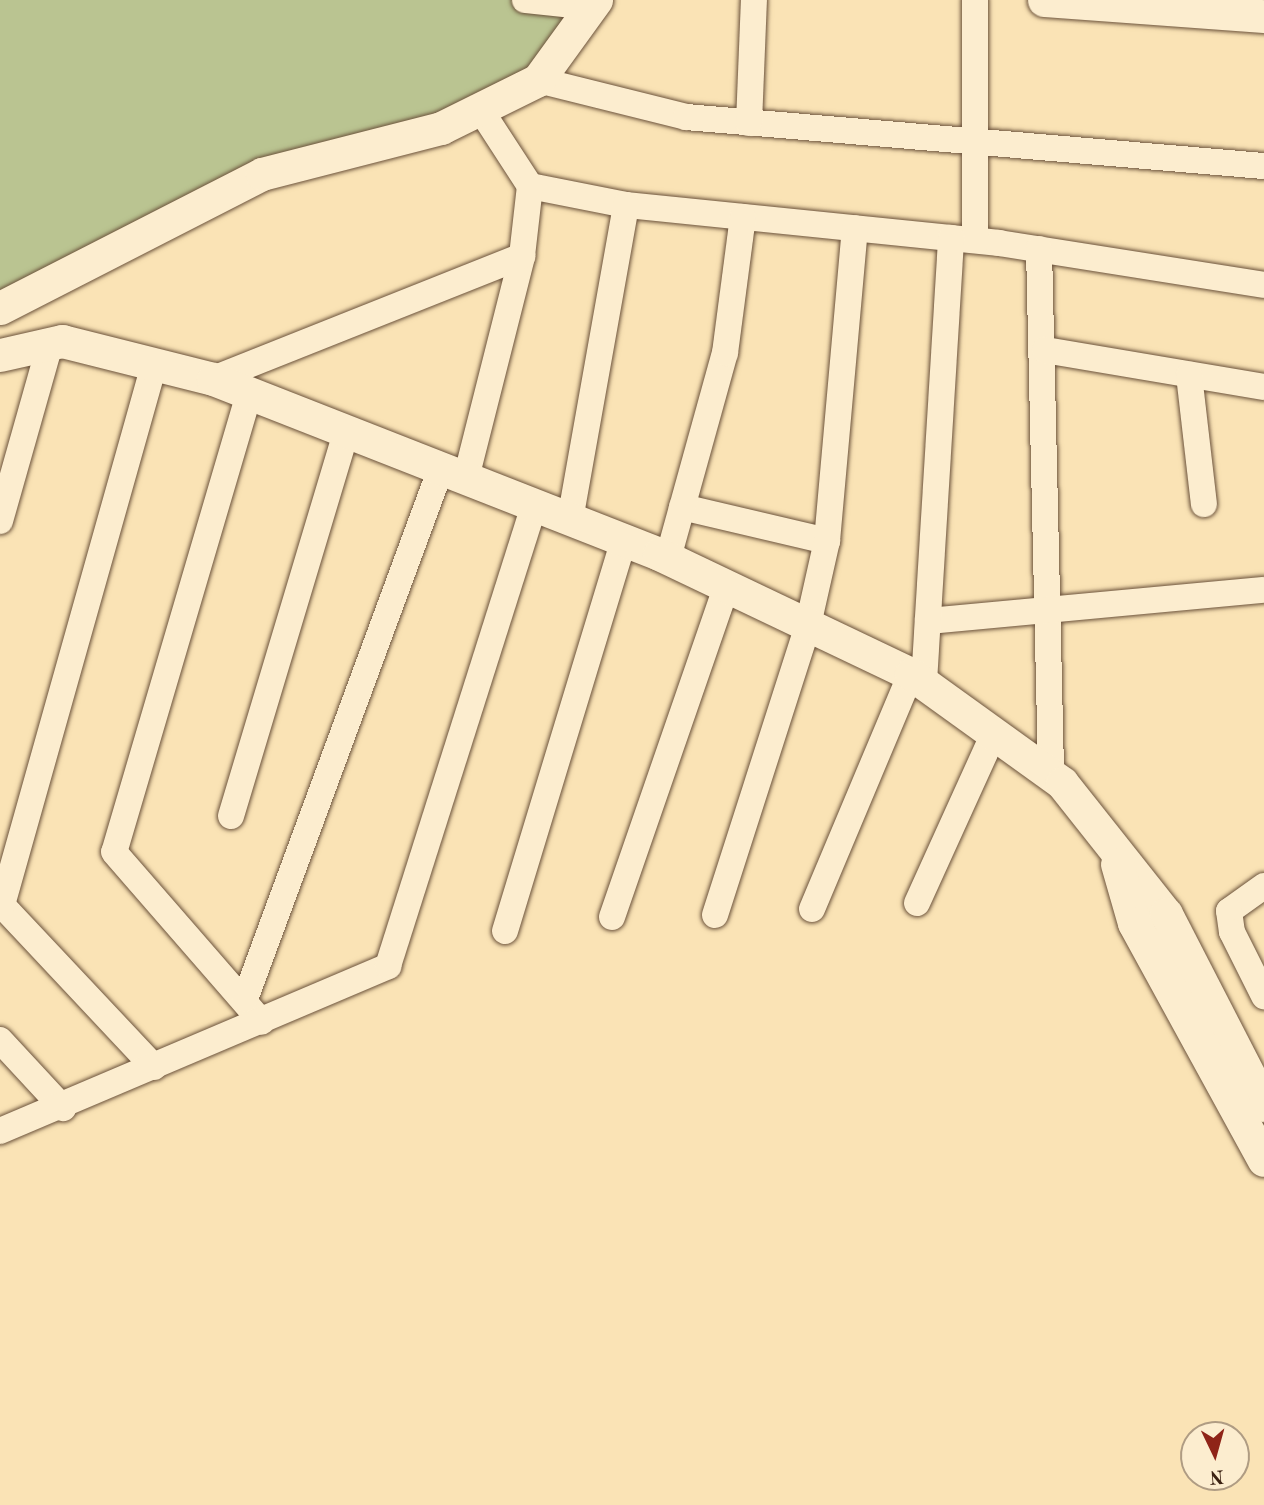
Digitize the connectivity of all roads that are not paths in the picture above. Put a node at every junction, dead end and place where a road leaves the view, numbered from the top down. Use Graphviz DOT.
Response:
graph roads {
  1 [pos="525,0"];
  2 [pos="754,0"];
  3 [pos="975,0"];
  4 [pos="1044,0"];
  5 [pos="1055,0"];
  6 [pos="594,4"];
  7 [pos="1171,5"];
  8 [pos="1264,16"];
  9 [pos="538,80"];
  10 [pos="480,108"];
  11 [pos="749,123"];
  12 [pos="975,142"];
  13 [pos="1264,166"];
  14 [pos="530,186"];
  15 [pos="626,205"];
  16 [pos="743,217"];
  17 [pos="855,229"];
  18 [pos="963,239"];
  19 [pos="1038,249"];
  20 [pos="522,256"];
  21 [pos="1264,285"];
  22 [pos="0,308"];
  23 [pos="50,344"];
  24 [pos="1045,350"];
  25 [pos="0,355"];
  26 [pos="154,365"];
  27 [pos="1189,374"];
  28 [pos="213,379"];
  29 [pos="1264,387"];
  30 [pos="249,394"];
  31 [pos="347,429"];
  32 [pos="454,473"];
  33 [pos="1204,504"];
  34 [pos="534,506"];
  35 [pos="682,508"];
  36 [pos="570,520"];
  37 [pos="0,521"];
  38 [pos="624,540"];
  39 [pos="828,541"];
  40 [pos="668,558"];
  41 [pos="727,585"];
  42 [pos="1264,590"];
  43 [pos="1051,610"];
  44 [pos="928,621"];
  45 [pos="808,625"];
  46 [pos="917,678"];
  47 [pos="994,733"];
  48 [pos="1051,770"];
  49 [pos="231,816"];
  50 [pos="1112,848"];
  51 [pos="1264,886"];
  52 [pos="917,902"];
  53 [pos="1,906"];
  54 [pos="812,909"];
  55 [pos="715,915"];
  56 [pos="612,917"];
  57 [pos="505,931"];
  58 [pos="1264,996"];
  59 [pos="246,999"];
  60 [pos="262,1022"];
  61 [pos="0,1040"];
  62 [pos="154,1068"];
  63 [pos="1264,1105"];
  64 [pos="63,1108"];
  65 [pos="0,1131"];
  66 [pos="1264,1160"];
  1 -- 6 [label="street"];
  2 -- 11 [label="street"];
  3 -- 12 [label="street"];
  4 -- 5 [label="street"];
  5 -- 7 [label="street"];
  6 -- 9 [label="street"];
  7 -- 8 [label="street"];
  9 -- 10 [label="street"];
  9 -- 11 [label="street"];
  10 -- 14 [label="street"];
  10 -- 22 [label="street"];
  11 -- 12 [label="street"];
  12 -- 13 [label="street"];
  12 -- 18 [label="street"];
  14 -- 15 [label="street"];
  14 -- 20 [label="street"];
  15 -- 16 [label="street"];
  15 -- 36 [label="street"];
  16 -- 17 [label="street"];
  16 -- 35 [label="street"];
  17 -- 18 [label="street"];
  17 -- 39 [label="street"];
  18 -- 19 [label="street"];
  18 -- 44 [label="street"];
  19 -- 21 [label="street"];
  19 -- 24 [label="street"];
  20 -- 28 [label="street"];
  20 -- 32 [label="street"];
  23 -- 25 [label="street"];
  23 -- 26 [label="street"];
  23 -- 37 [label="street"];
  24 -- 27 [label="street"];
  24 -- 43 [label="street"];
  26 -- 28 [label="street"];
  26 -- 53 [label="street"];
  27 -- 29 [label="street"];
  27 -- 33 [label="street"];
  28 -- 30 [label="street"];
  30 -- 31 [label="street"];
  30 -- 59 [label="street"];
  31 -- 32 [label="street"];
  31 -- 49 [label="street"];
  32 -- 34 [label="street"];
  32 -- 59 [label="street"];
  34 -- 36 [label="street"];
  34 -- 60 [label="street"];
  35 -- 39 [label="street"];
  35 -- 40 [label="street"];
  36 -- 38 [label="street"];
  38 -- 40 [label="street"];
  38 -- 57 [label="street"];
  39 -- 45 [label="street"];
  40 -- 41 [label="street"];
  41 -- 45 [label="street"];
  41 -- 56 [label="street"];
  42 -- 43 [label="street"];
  43 -- 44 [label="street"];
  43 -- 48 [label="street"];
  44 -- 46 [label="street"];
  45 -- 46 [label="street"];
  45 -- 55 [label="street"];
  46 -- 47 [label="street"];
  46 -- 54 [label="street"];
  47 -- 48 [label="street"];
  47 -- 52 [label="street"];
  48 -- 50 [label="street"];
  50 -- 63 [label="street"];
  50 -- 66 [label="street"];
  51 -- 58 [label="street"];
  53 -- 62 [label="street"];
  59 -- 60 [label="street"];
  60 -- 62 [label="street"];
  61 -- 64 [label="street"];
  62 -- 64 [label="street"];
  64 -- 65 [label="street"];
}
